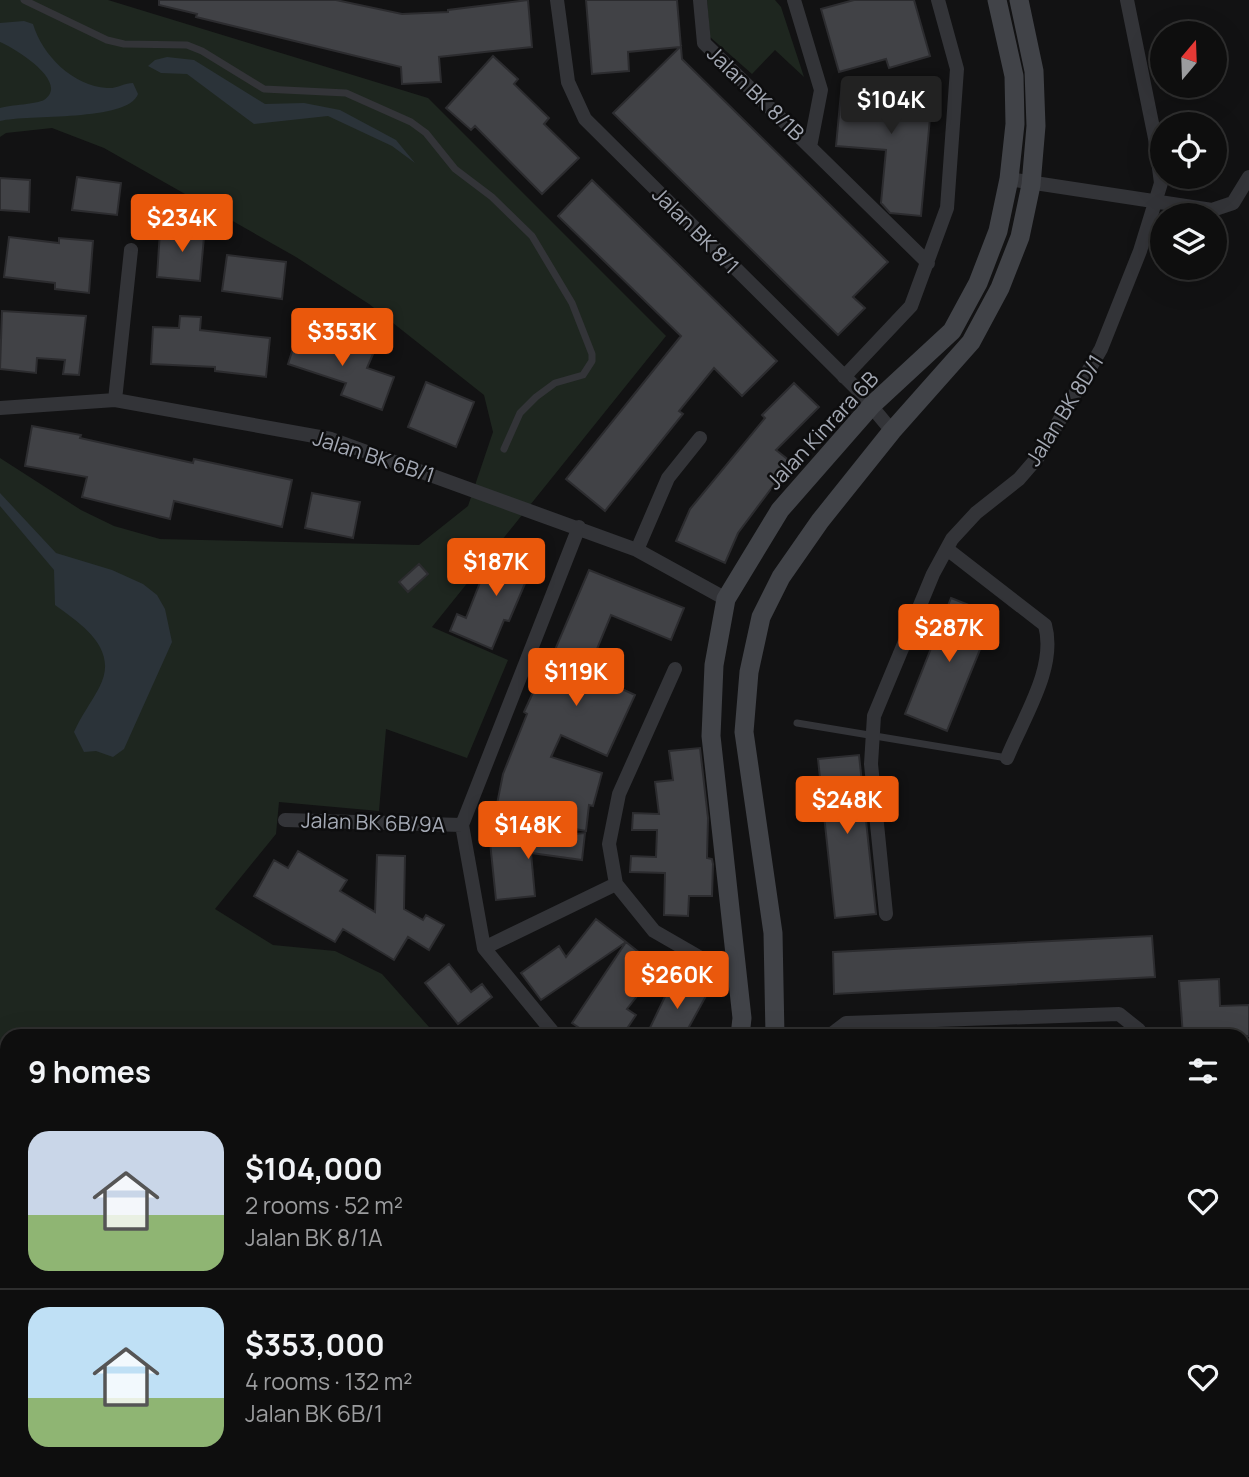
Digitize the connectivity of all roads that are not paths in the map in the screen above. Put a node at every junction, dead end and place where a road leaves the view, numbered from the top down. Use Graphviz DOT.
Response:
graph roads {
  1 [pos="24,0"];
  2 [pos="557,0"];
  3 [pos="700,0"];
  4 [pos="938,0"];
  5 [pos="997,0"];
  6 [pos="1018,0"];
  7 [pos="1127,0"];
  8 [pos="799,2"];
  9 [pos="810,147"];
  10 [pos="1249,177"];
  11 [pos="1009,179"];
  12 [pos="1031,185"];
  13 [pos="1156,200"];
  14 [pos="131,250"];
  15 [pos="928,263"];
  16 [pos="844,377"];
  17 [pos="116,400"];
  18 [pos="872,405"];
  19 [pos="0,408"];
  20 [pos="891,431"];
  21 [pos="700,438"];
  22 [pos="504,449"];
  23 [pos="579,527"];
  24 [pos="947,549"];
  25 [pos="637,550"];
  26 [pos="726,599"];
  27 [pos="675,669"];
  28 [pos="797,723"];
  29 [pos="870,735"];
  30 [pos="1007,758"];
  31 [pos="285,820"];
  32 [pos="462,825"];
  33 [pos="616,884"];
  34 [pos="886,914"];
  35 [pos="484,948"];
  36 [pos="706,961"];
  37 [pos="550,1029"];
  38 [pos="741,1029"];
  39 [pos="775,1029"];
  40 [pos="838,1029"];
  41 [pos="1138,1029"];
  1 -- 22 [label="lane"];
  2 -- 16 [label="street, Jalan BK 8/1"];
  3 -- 9 [label="street, Jalan BK 8/1B"];
  4 -- 15 [label="street"];
  5 -- 11 [label="street, Jalan Kinrara 6B"];
  6 -- 12 [label="street"];
  7 -- 13 [label="street, Jalan BK 8D/1"];
  8 -- 9 [label="street"];
  9 -- 15 [label="street, Jalan BK 8/1B"];
  10 -- 13 [label="street"];
  11 -- 12 [label="street"];
  11 -- 18 [label="street, Jalan Kinrara 6B"];
  12 -- 13 [label="street"];
  12 -- 20 [label="street"];
  13 -- 24 [label="street, Jalan BK 8D/1"];
  14 -- 17 [label="street"];
  15 -- 16 [label="street"];
  16 -- 18 [label="street, Jalan BK 8/1"];
  17 -- 19 [label="street, Jalan BK 6B/1"];
  17 -- 23 [label="street, Jalan BK 6B/1"];
  18 -- 20 [label="street, Jalan BK 8/1"];
  18 -- 26 [label="street, Jalan Kinrara 6B"];
  20 -- 39 [label="street"];
  21 -- 25 [label="street"];
  23 -- 25 [label="street, Jalan BK 6B/1"];
  23 -- 32 [label="street"];
  24 -- 29 [label="street, Jalan BK 8D/1"];
  24 -- 30 [label="street"];
  25 -- 26 [label="street, Jalan BK 6B/1"];
  26 -- 38 [label="street, Jalan Kinrara 6B"];
  27 -- 33 [label="street"];
  28 -- 29 [label="lane"];
  29 -- 30 [label="lane"];
  29 -- 34 [label="street, Jalan BK 8D/1"];
  31 -- 32 [label="street, Jalan BK 6B/9A"];
  32 -- 35 [label="street"];
  33 -- 35 [label="street"];
  33 -- 36 [label="street"];
  35 -- 37 [label="street"];
  40 -- 41 [label="street"];
}
